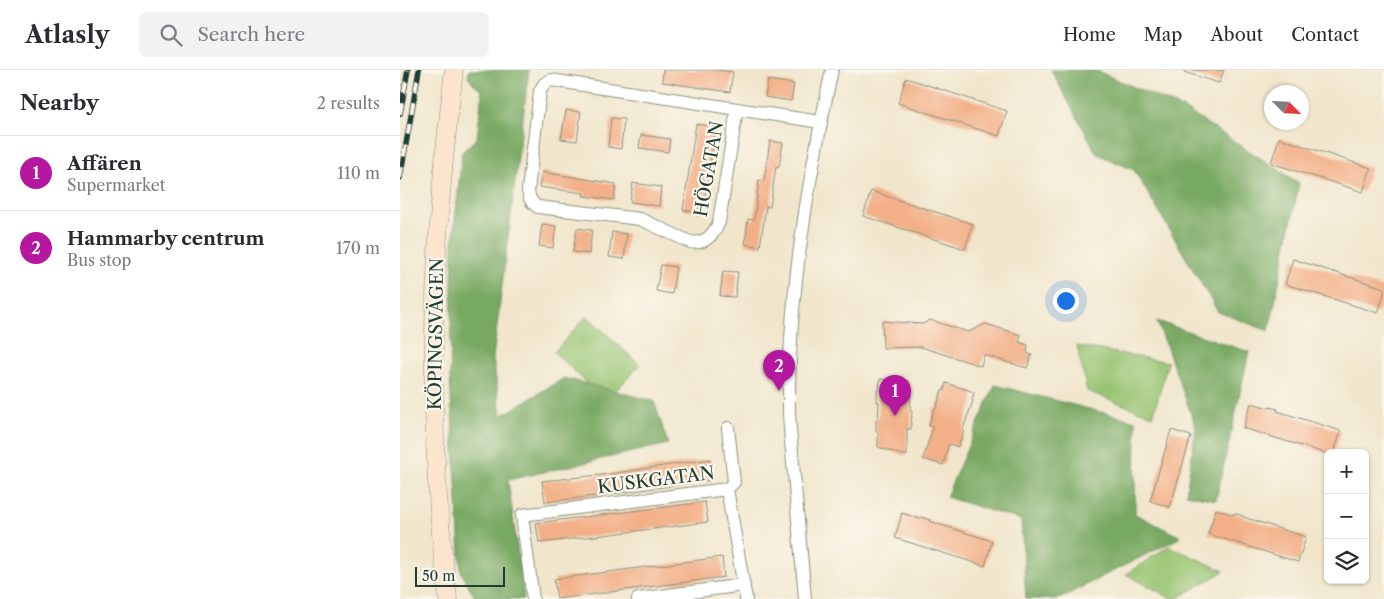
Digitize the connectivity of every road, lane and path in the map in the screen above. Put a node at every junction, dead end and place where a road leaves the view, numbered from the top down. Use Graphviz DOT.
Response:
graph roads {
  1 [pos="454,70"];
  2 [pos="832,70"];
  3 [pos="737,109"];
  4 [pos="820,122"];
  5 [pos="728,428"];
  6 [pos="727,488"];
  7 [pos="744,585"];
  8 [pos="448,599"];
  9 [pos="533,599"];
  10 [pos="638,599"];
  11 [pos="746,599"];
  12 [pos="805,599"];
  1 -- 8 [label="main road, KÖPINGSVÄGEN"];
  2 -- 4 [label="street"];
  3 -- 3 [label="street, HÖGATAN"];
  3 -- 4 [label="street"];
  4 -- 12 [label="street"];
  5 -- 6 [label="street"];
  6 -- 7 [label="street, KUSKGATAN"];
  6 -- 9 [label="street, KUSKGATAN"];
  7 -- 10 [label="street"];
  7 -- 11 [label="street, KUSKGATAN"];
}
